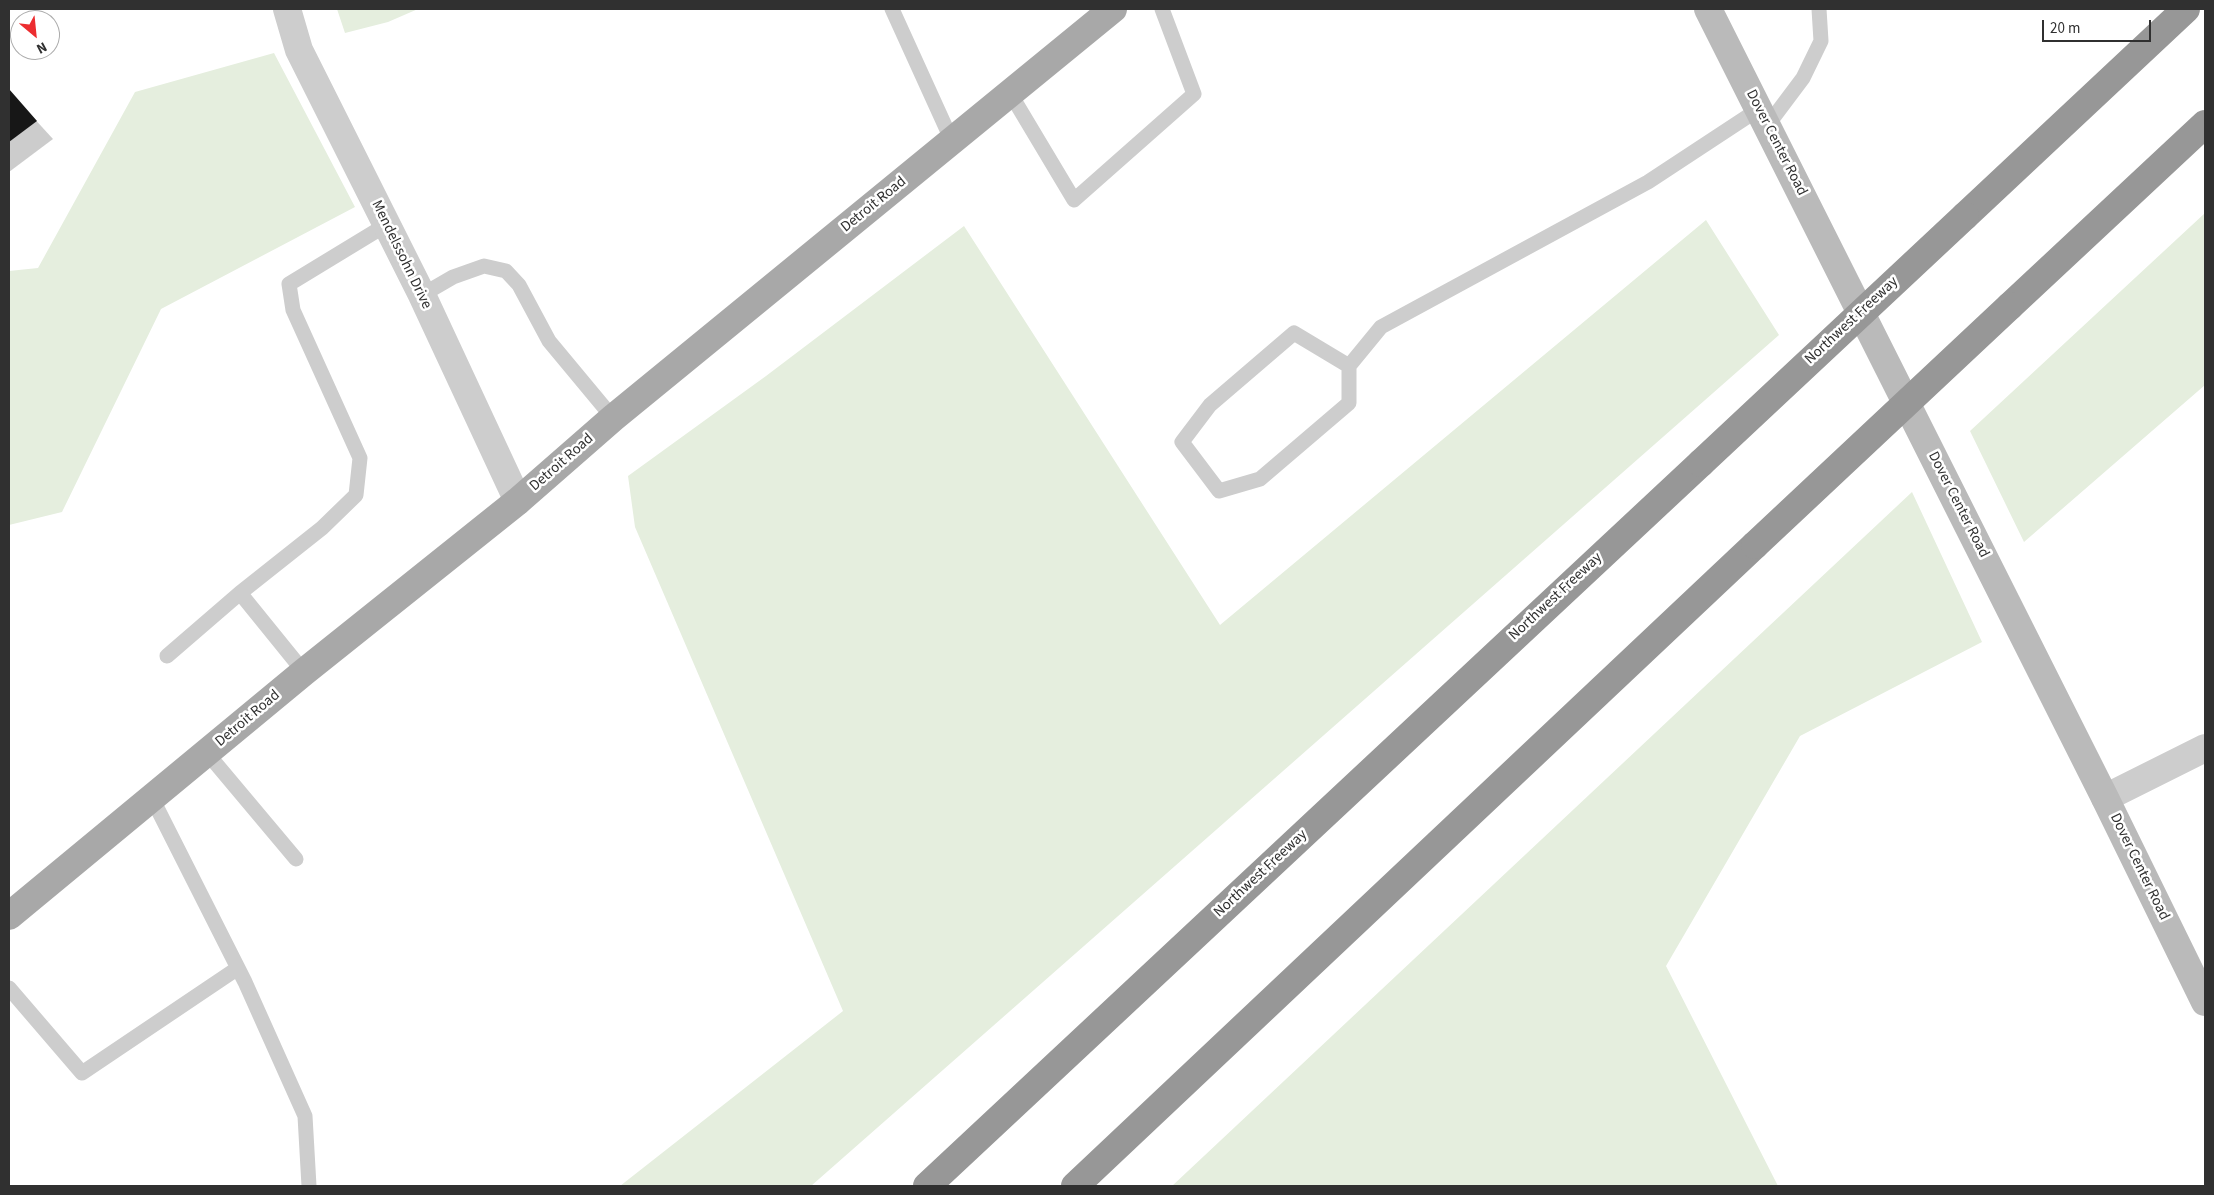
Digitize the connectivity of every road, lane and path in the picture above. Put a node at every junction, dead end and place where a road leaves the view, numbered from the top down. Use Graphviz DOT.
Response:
graph roads {
  1 [pos="288,9"];
  2 [pos="892,9"];
  3 [pos="1113,9"];
  4 [pos="1162,9"];
  5 [pos="1708,9"];
  6 [pos="1819,9"];
  7 [pos="2186,9"];
  8 [pos="1010,92"];
  9 [pos="1763,118"];
  10 [pos="2205,124"];
  11 [pos="952,141"];
  12 [pos="386,225"];
  13 [pos="422,295"];
  14 [pos="1349,366"];
  15 [pos="612,418"];
  16 [pos="518,501"];
  17 [pos="240,593"];
  18 [pos="167,656"];
  19 [pos="304,672"];
  20 [pos="2205,748"];
  21 [pos="207,753"];
  22 [pos="152,798"];
  23 [pos="2105,798"];
  24 [pos="296,859"];
  25 [pos="9,916"];
  26 [pos="238,968"];
  27 [pos="9,988"];
  28 [pos="2205,1002"];
  29 [pos="309,1186"];
  30 [pos="927,1186"];
  31 [pos="1075,1186"];
  1 -- 12 [label="street, Mendelssohn Drive"];
  2 -- 11 [label="lane"];
  3 -- 8 [label="main road, Detroit Road"];
  4 -- 8 [label="lane"];
  5 -- 9 [label="street, Dover Center Road"];
  6 -- 9 [label="lane"];
  7 -- 30 [label="highway, Northwest Freeway, bridge"];
  8 -- 11 [label="main road, Detroit Road"];
  9 -- 14 [label="lane"];
  9 -- 23 [label="street, Dover Center Road"];
  10 -- 31 [label="highway, bridge"];
  11 -- 15 [label="main road, Detroit Road"];
  12 -- 13 [label="street, Mendelssohn Drive"];
  12 -- 17 [label="lane"];
  13 -- 15 [label="lane"];
  13 -- 16 [label="street, Mendelssohn Drive"];
  14 -- 14 [label="lane"];
  15 -- 16 [label="main road, Detroit Road"];
  16 -- 19 [label="main road, Detroit Road"];
  17 -- 18 [label="lane"];
  17 -- 19 [label="lane"];
  19 -- 21 [label="main road, Detroit Road"];
  20 -- 23 [label="street"];
  21 -- 22 [label="main road, Detroit Road"];
  21 -- 24 [label="lane"];
  22 -- 25 [label="main road, Detroit Road"];
  22 -- 26 [label="lane"];
  23 -- 28 [label="street, Dover Center Road"];
  26 -- 27 [label="lane"];
  26 -- 29 [label="lane"];
}
